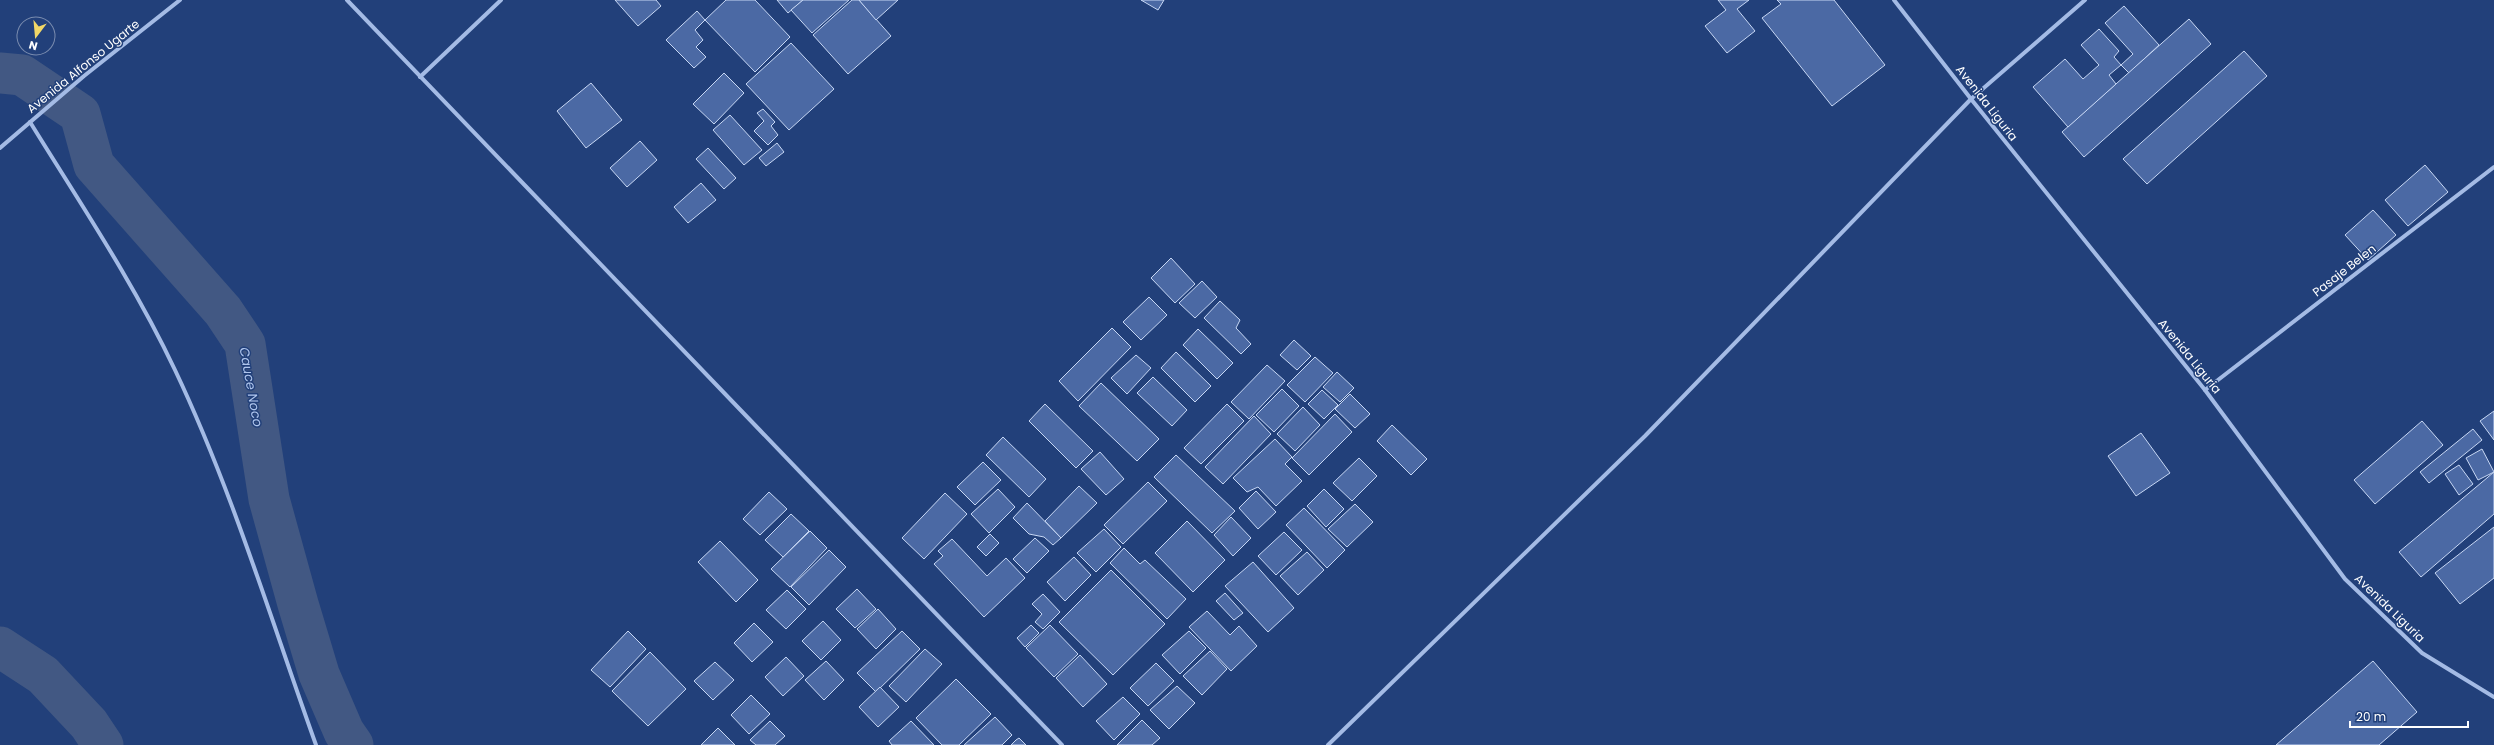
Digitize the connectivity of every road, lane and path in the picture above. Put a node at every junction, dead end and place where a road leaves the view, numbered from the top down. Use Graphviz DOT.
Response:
graph roads {
  1 [pos="180,0"];
  2 [pos="347,0"];
  3 [pos="501,0"];
  4 [pos="1894,0"];
  5 [pos="2085,0"];
  6 [pos="420,78"];
  7 [pos="1970,99"];
  8 [pos="30,122"];
  9 [pos="0,148"];
  10 [pos="2494,167"];
  11 [pos="2206,390"];
  12 [pos="2494,697"];
  13 [pos="316,745"];
  14 [pos="1062,745"];
  15 [pos="1328,745"];
  1 -- 8 [label="street, Avenida Alfonso Ugarte"];
  2 -- 6 [label="street"];
  3 -- 6 [label="street"];
  4 -- 7 [label="street, Avenida Liguria"];
  5 -- 7 [label="street"];
  6 -- 14 [label="street"];
  7 -- 11 [label="street, Avenida Liguria"];
  7 -- 15 [label="street"];
  8 -- 9 [label="street, Avenida Alfonso Ugarte"];
  8 -- 13 [label="street"];
  10 -- 11 [label="street, Pasaje Belen"];
  11 -- 12 [label="street, Avenida Liguria"];
}
